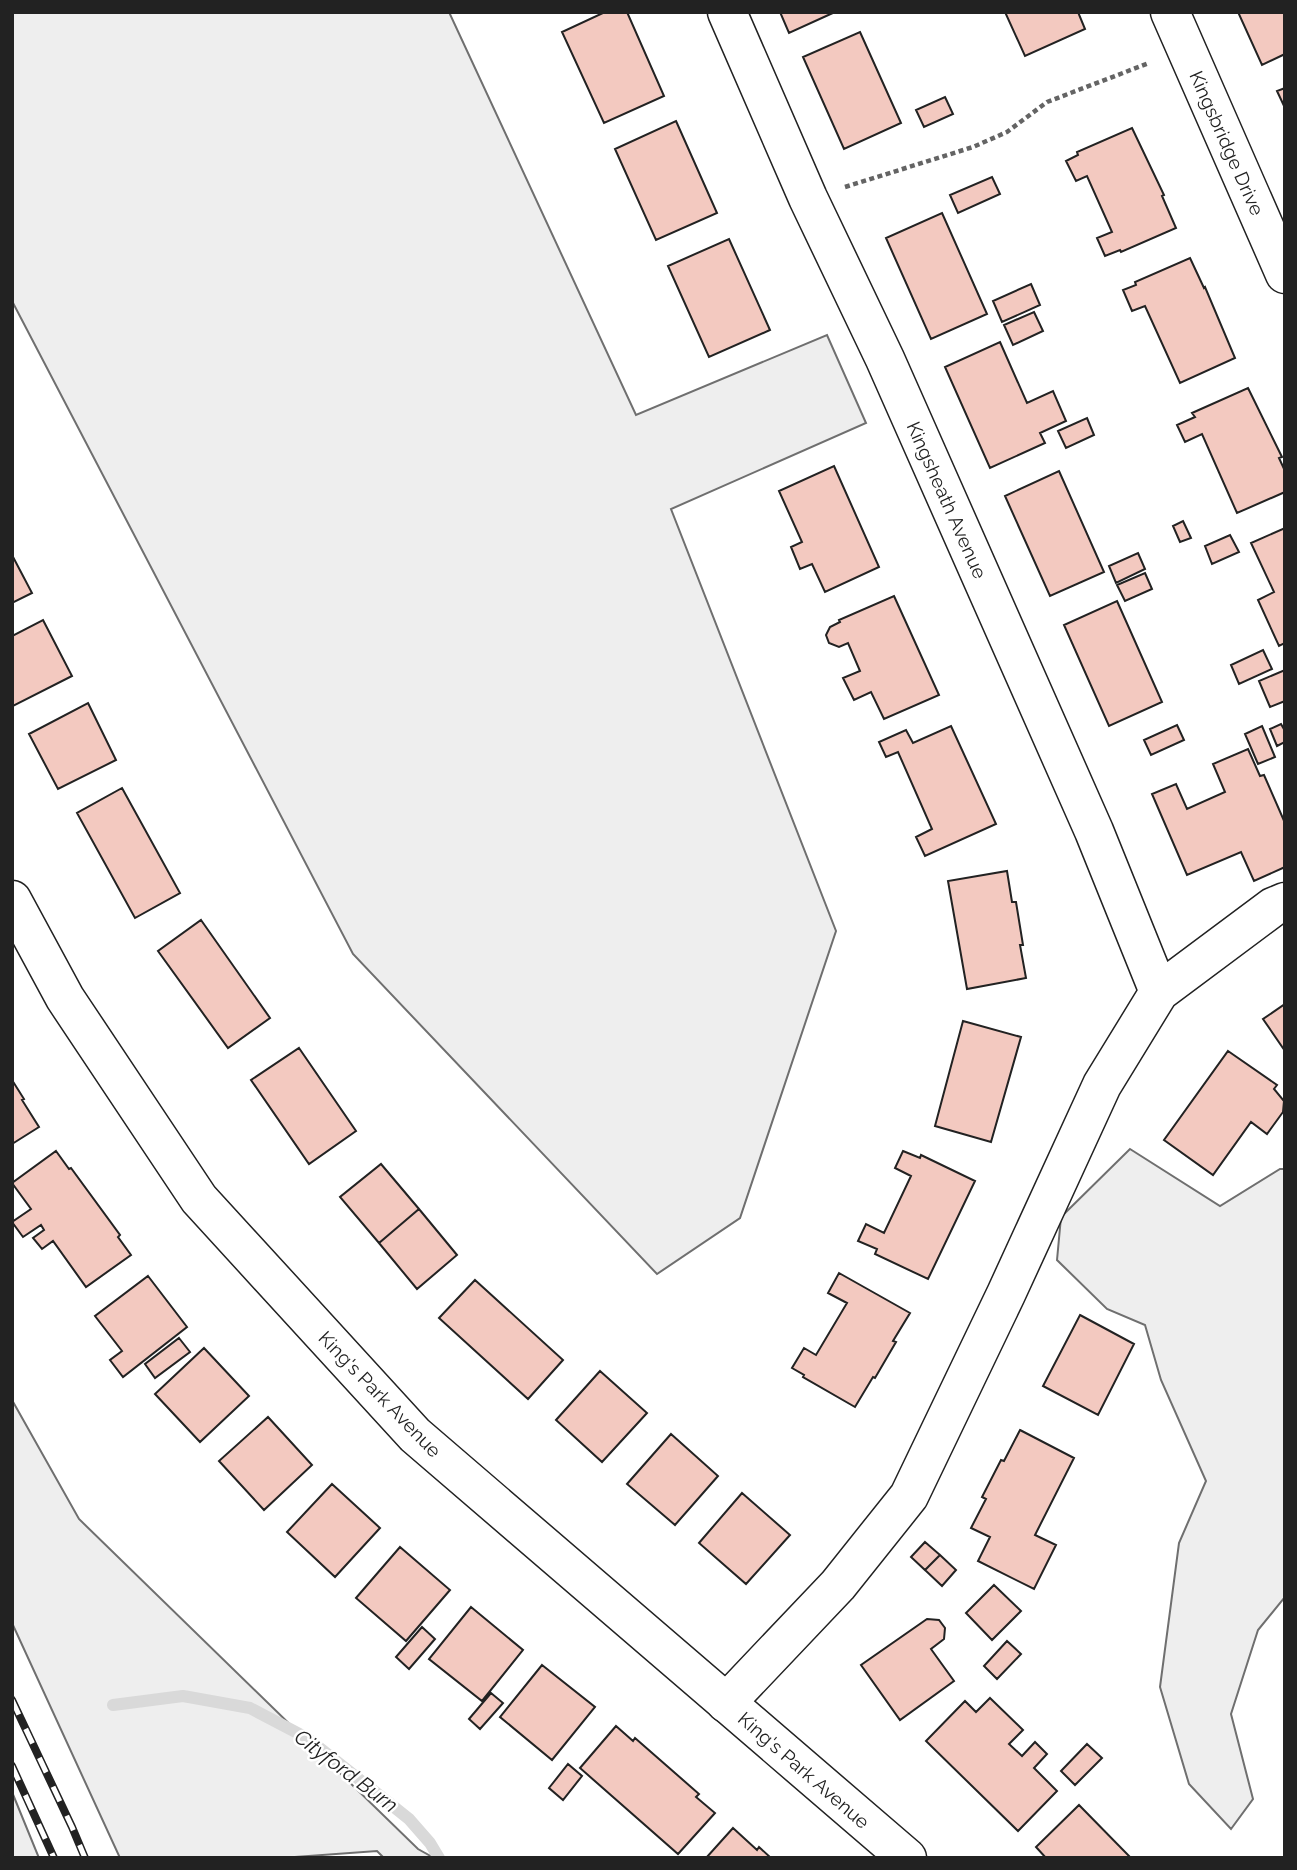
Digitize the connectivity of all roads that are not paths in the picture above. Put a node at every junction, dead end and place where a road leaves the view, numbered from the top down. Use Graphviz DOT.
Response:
graph roads {
  1 [pos="727,12"];
  2 [pos="1170,12"];
  3 [pos="1285,274"];
  4 [pos="12,900"];
  5 [pos="1285,902"];
  6 [pos="1159,992"];
  7 [pos="726,1703"];
  8 [pos="907,1858"];
  1 -- 6 [label="street, Kingsheath Avenue"];
  2 -- 3 [label="street, Kingsbridge Drive"];
  4 -- 7 [label="street, King's Park Avenue"];
  5 -- 6 [label="street"];
  6 -- 7 [label="street"];
  7 -- 8 [label="street, King's Park Avenue"];
}
